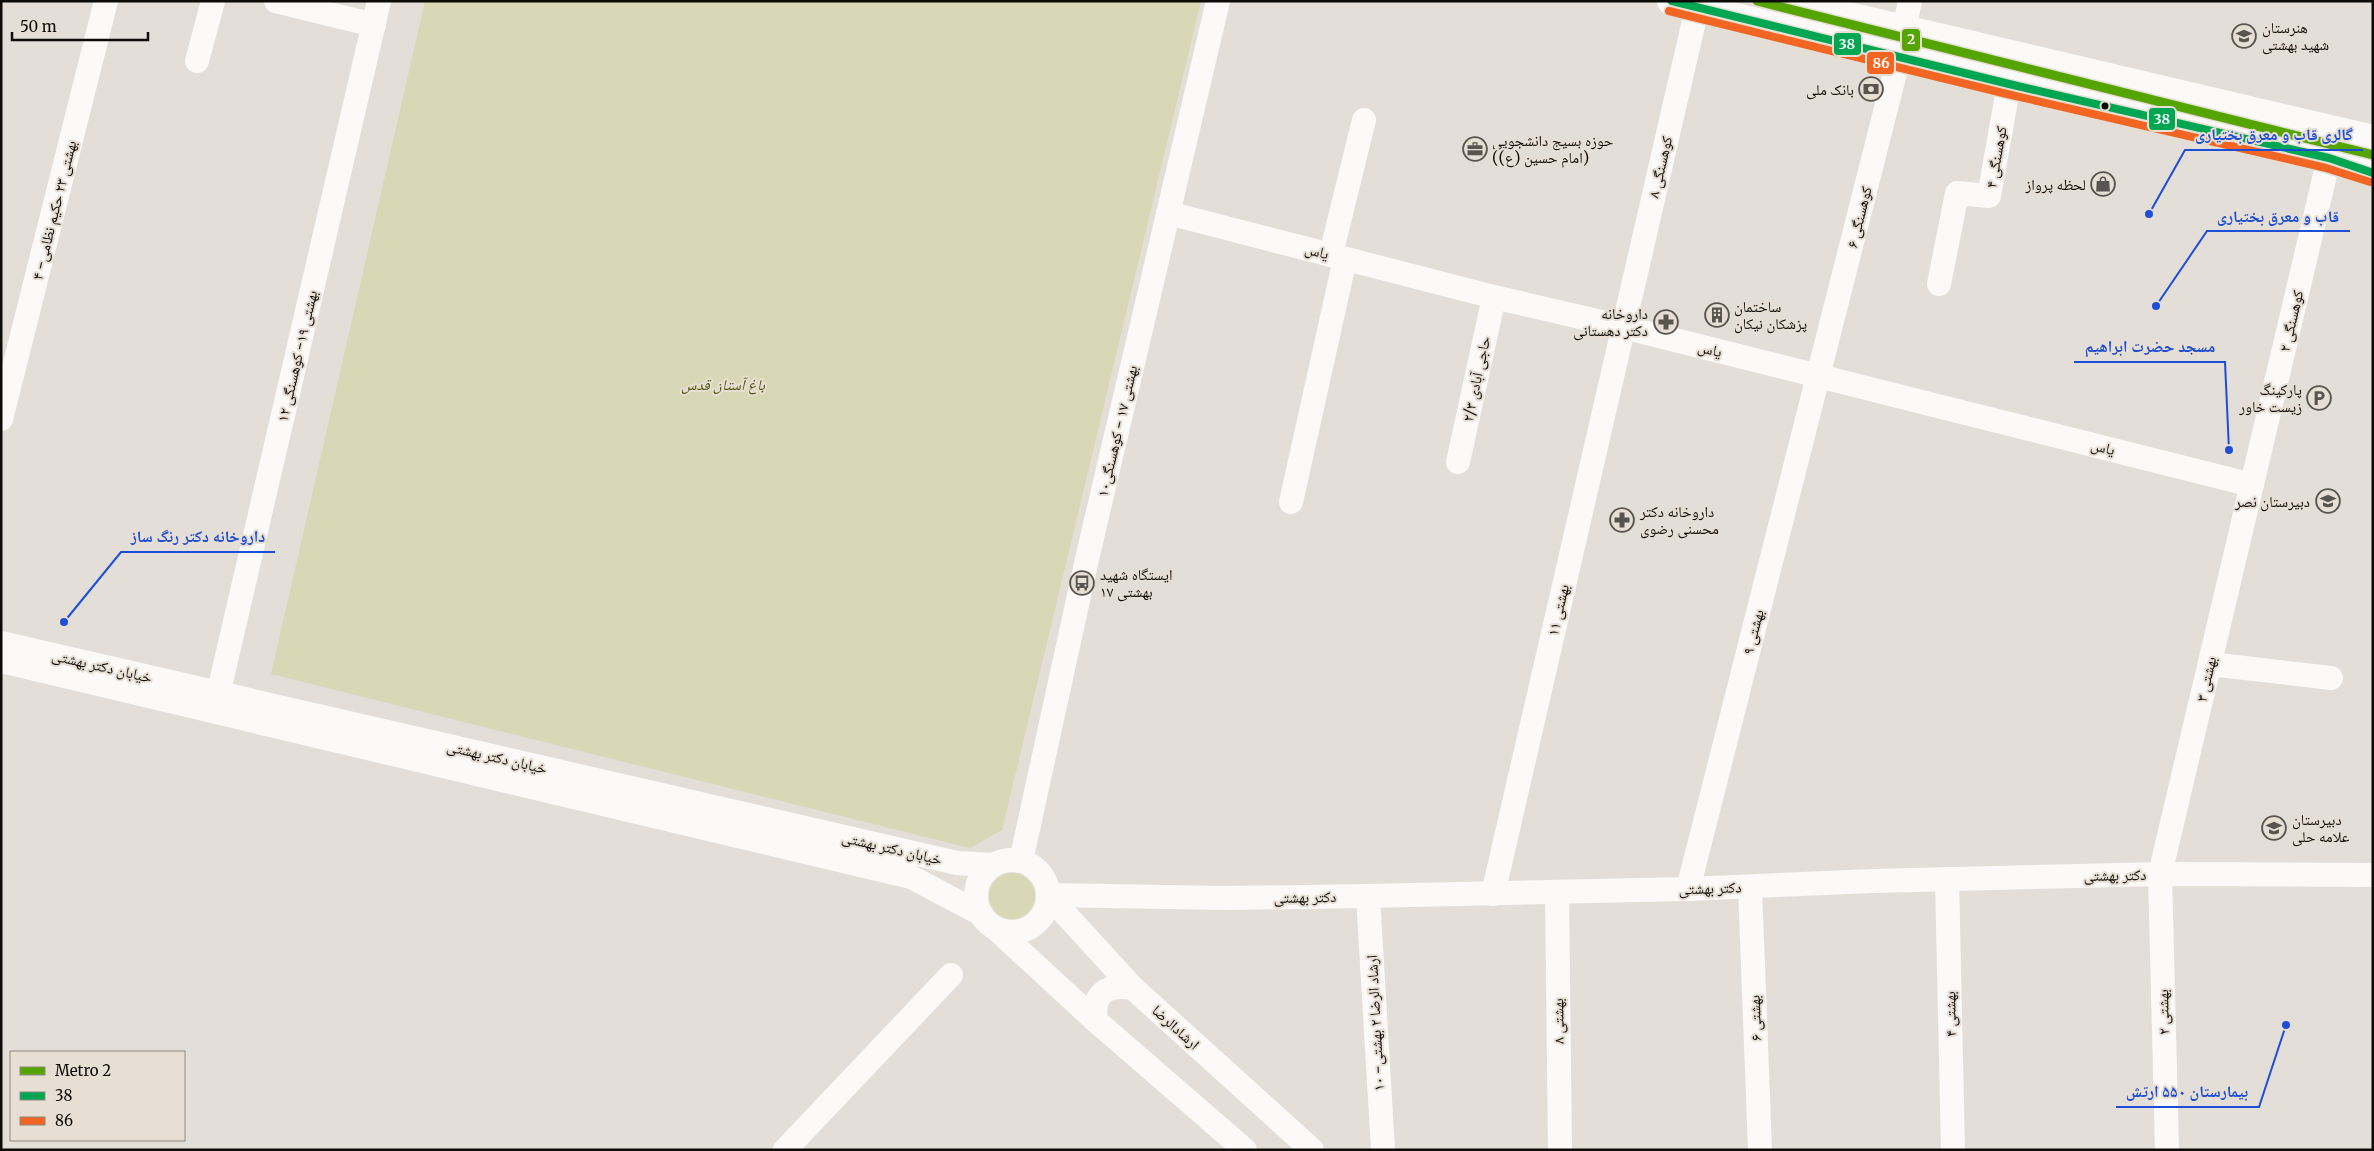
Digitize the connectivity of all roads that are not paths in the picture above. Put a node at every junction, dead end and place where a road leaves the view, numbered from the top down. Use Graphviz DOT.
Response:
graph roads {
  1 [pos="106,1"];
  2 [pos="212,1"];
  3 [pos="276,1"];
  4 [pos="379,1"];
  5 [pos="1218,1"];
  6 [pos="1671,1"];
  7 [pos="1785,1"];
  8 [pos="1910,1"];
  9 [pos="1697,8"];
  10 [pos="374,25"];
  11 [pos="1904,29"];
  12 [pos="1899,58"];
  13 [pos="197,61"];
  14 [pos="2009,84"];
  15 [pos="1364,120"];
  16 [pos="2373,140"];
  17 [pos="2329,158"];
  18 [pos="2373,173"];
  19 [pos="1168,213"];
  20 [pos="1338,256"];
  21 [pos="1940,284"];
  22 [pos="1494,297"];
  23 [pos="1623,327"];
  24 [pos="1818,376"];
  25 [pos="1,419"];
  26 [pos="1458,462"];
  27 [pos="2252,484"];
  28 [pos="1291,502"];
  29 [pos="1,643"];
  30 [pos="1,661"];
  31 [pos="2210,664"];
  32 [pos="2331,678"];
  33 [pos="216,702"];
  34 [pos="1020,861"];
  35 [pos="993,865"];
  36 [pos="2160,874"];
  37 [pos="2373,875"];
  38 [pos="1947,879"];
  39 [pos="1750,887"];
  40 [pos="1688,889"];
  41 [pos="1557,893"];
  42 [pos="1493,894"];
  43 [pos="1048,895"];
  44 [pos="1368,896"];
  45 [pos="988,921"];
  46 [pos="951,975"];
  47 [pos="1133,988"];
  48 [pos="1096,1021"];
  49 [pos="785,1150"];
  50 [pos="1245,1150"];
  51 [pos="1312,1150"];
  52 [pos="1383,1150"];
  53 [pos="1560,1150"];
  54 [pos="1760,1150"];
  55 [pos="1953,1150"];
  56 [pos="2167,1150"];
  1 -- 25 [label="street, بهشتی ۲۳ حکیم نظامی- ۴"];
  2 -- 13 [label="street"];
  3 -- 10 [label="street"];
  4 -- 10 [label="street, بهشتی ۱۹- کوهسنگی ۱۲"];
  5 -- 19 [label="street, بهشتی ۱۷ - کوهسنگی۱۰"];
  6 -- 9 [label="main road"];
  7 -- 11 [label="main road"];
  8 -- 11 [label="street"];
  9 -- 12 [label="main road"];
  9 -- 23 [label="street, کوهسنگی ۸"];
  10 -- 33 [label="street, بهشتی ۱۹- کوهسنگی ۱۲"];
  11 -- 16 [label="main road"];
  12 -- 14 [label="main road"];
  12 -- 24 [label="street, کوهسنگی ۶"];
  14 -- 17 [label="main road"];
  14 -- 21 [label="street, کوهسنگی ۴"];
  15 -- 20 [label="street"];
  17 -- 18 [label="main road"];
  17 -- 27 [label="street, کوهسنگی ۲"];
  19 -- 20 [label="street, یاس"];
  19 -- 34 [label="street, بهشتی ۱۷ - کوهسنگی۱۰"];
  20 -- 22 [label="street, یاس"];
  20 -- 28 [label="street"];
  22 -- 23 [label="street, یاس"];
  22 -- 26 [label="street, حاجی آبادی ۲/۳"];
  23 -- 24 [label="street, یاس"];
  23 -- 42 [label="street, بهشتی ۱۱"];
  24 -- 27 [label="street, یاس"];
  24 -- 40 [label="street, بهشتی ۹"];
  27 -- 31 [label="street, بهشتی ۳"];
  29 -- 33 [label="street, خیابان دکتر بهشتی"];
  30 -- 33 [label="street, خیابان دکتر بهشتی"];
  31 -- 32 [label="street"];
  31 -- 36 [label="street, بهشتی ۳"];
  33 -- 35 [label="street, خیابان دکتر بهشتی"];
  33 -- 45 [label="street, خیابان دکتر بهشتی"];
  34 -- 35 [label="street"];
  34 -- 43 [label="street"];
  35 -- 45 [label="street"];
  36 -- 37 [label="street, دکتر بهشتی"];
  36 -- 38 [label="street, دکتر بهشتی"];
  36 -- 56 [label="street, بهشتی ۲"];
  38 -- 39 [label="street, دکتر بهشتی"];
  38 -- 55 [label="street, بهشتی ۴"];
  39 -- 40 [label="street, دکتر بهشتی"];
  39 -- 54 [label="street, بهشتی ۶"];
  40 -- 41 [label="street, دکتر بهشتی"];
  41 -- 42 [label="street, دکتر بهشتی"];
  41 -- 53 [label="street, بهشتی ۸"];
  42 -- 44 [label="street, دکتر بهشتی"];
  43 -- 44 [label="street, دکتر بهشتی"];
  43 -- 45 [label="street"];
  43 -- 47 [label="street, ارشادالرضا"];
  44 -- 52 [label="street, ارشاد الرضا ۲ بهشتی- ۱۰"];
  45 -- 48 [label="street"];
  46 -- 49 [label="street"];
  47 -- 48 [label="street"];
  47 -- 51 [label="street, ارشادالرضا"];
  48 -- 50 [label="street"];
}
